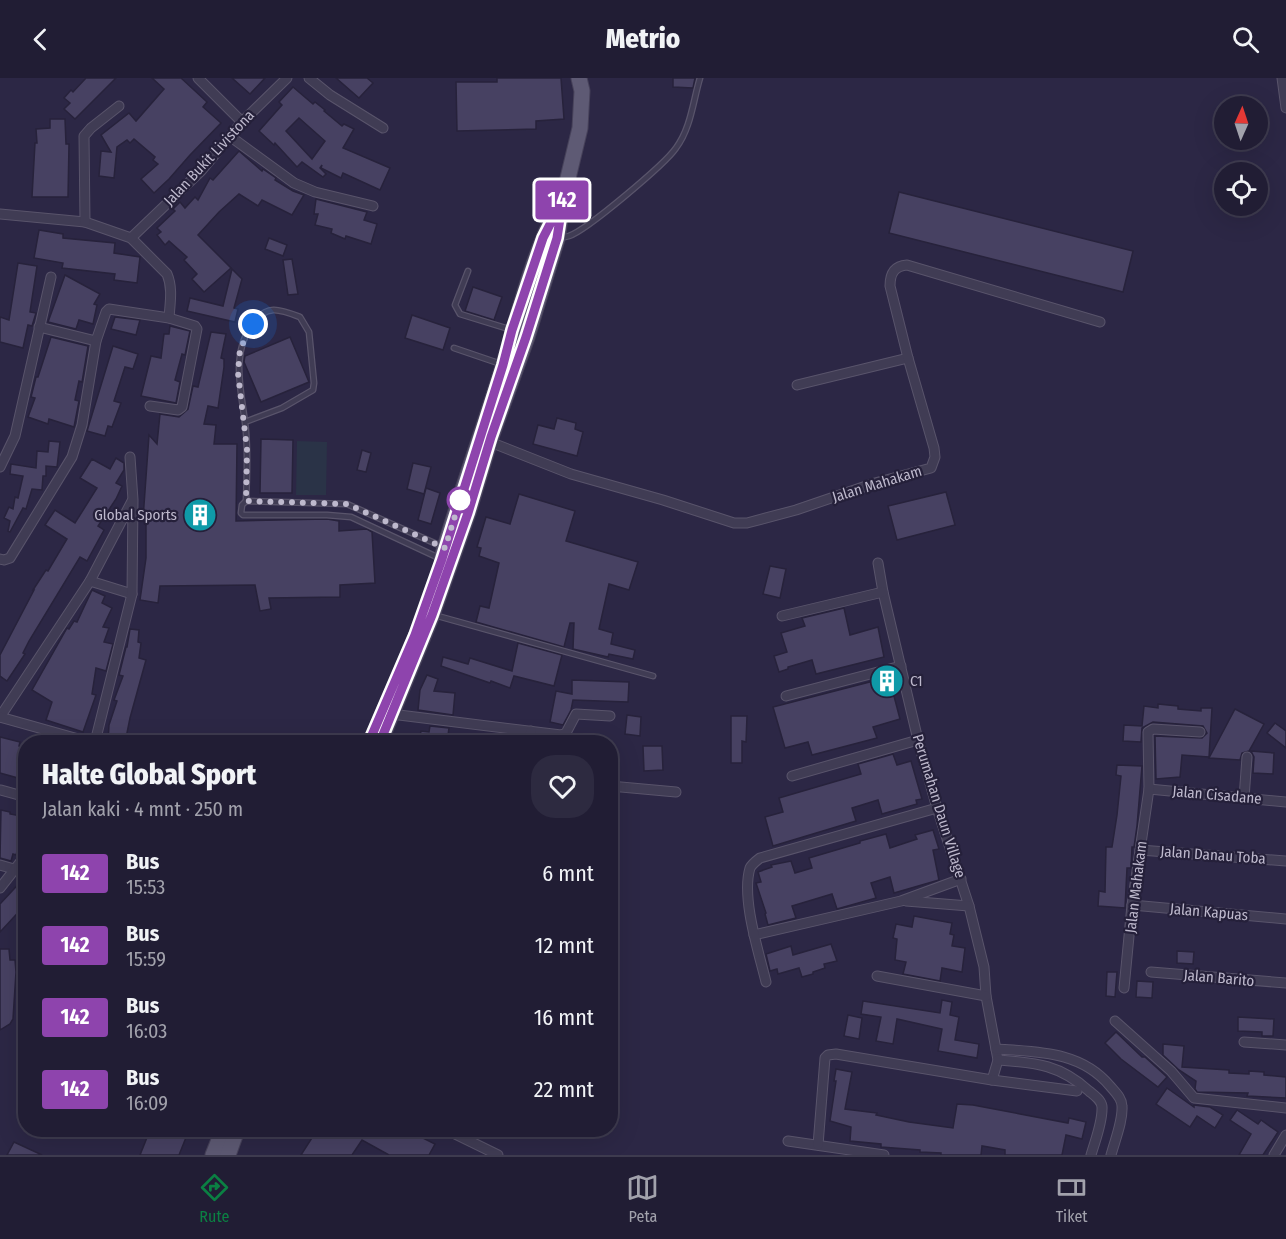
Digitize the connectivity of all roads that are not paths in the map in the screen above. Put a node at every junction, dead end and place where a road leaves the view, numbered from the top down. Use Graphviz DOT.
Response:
graph roads {
  1 [pos="198,78"];
  2 [pos="286,78"];
  3 [pos="309,78"];
  4 [pos="700,78"];
  5 [pos="1282,78"];
  6 [pos="583,82"];
  7 [pos="118,106"];
  8 [pos="1286,108"];
  9 [pos="242,122"];
  10 [pos="382,128"];
  11 [pos="231,137"];
  12 [pos="563,199"];
  13 [pos="373,206"];
  14 [pos="0,214"];
  15 [pos="85,222"];
  16 [pos="131,238"];
  17 [pos="557,238"];
  18 [pos="468,271"];
  19 [pos="51,277"];
  20 [pos="169,318"];
  21 [pos="1101,322"];
  22 [pos="39,327"];
  23 [pos="512,330"];
  24 [pos="96,341"];
  25 [pos="454,348"];
  26 [pos="908,358"];
  27 [pos="503,365"];
  28 [pos="797,385"];
  29 [pos="150,406"];
  30 [pos="245,422"];
  31 [pos="490,424"];
  32 [pos="490,442"];
  33 [pos="130,457"];
  34 [pos="0,466"];
  35 [pos="133,500"];
  36 [pos="246,501"];
  37 [pos="330,504"];
  38 [pos="360,511"];
  39 [pos="331,515"];
  40 [pos="357,520"];
  41 [pos="443,554"];
  42 [pos="0,559"];
  43 [pos="878,563"];
  44 [pos="90,581"];
  45 [pos="883,592"];
  46 [pos="132,594"];
  47 [pos="432,615"];
  48 [pos="782,616"];
  49 [pos="901,666"];
  50 [pos="652,676"];
  51 [pos="786,696"];
  52 [pos="391,714"];
  53 [pos="610,716"];
  54 [pos="0,717"];
  55 [pos="531,731"];
  56 [pos="1200,732"];
  57 [pos="64,735"];
  58 [pos="97,735"];
  59 [pos="372,735"];
  60 [pos="383,735"];
  61 [pos="530,735"];
  62 [pos="918,740"];
  63 [pos="1248,757"];
  64 [pos="792,776"];
  65 [pos="618,787"];
  66 [pos="1149,789"];
  67 [pos="1,790"];
  68 [pos="676,792"];
  69 [pos="18,795"];
  70 [pos="1244,798"];
  71 [pos="1286,802"];
  72 [pos="937,808"];
  73 [pos="1140,850"];
  74 [pos="1286,861"];
  75 [pos="18,864"];
  76 [pos="0,865"];
  77 [pos="14,868"];
  78 [pos="961,879"];
  79 [pos="0,888"];
  80 [pos="901,900"];
  81 [pos="1132,905"];
  82 [pos="969,906"];
  83 [pos="1286,919"];
  84 [pos="754,934"];
  85 [pos="1151,972"];
  86 [pos="877,976"];
  87 [pos="766,982"];
  88 [pos="1286,983"];
  89 [pos="1124,988"];
  90 [pos="986,996"];
  91 [pos="1115,1021"];
  92 [pos="1244,1042"];
  93 [pos="1286,1045"];
  94 [pos="996,1049"];
  95 [pos="998,1060"];
  96 [pos="992,1080"];
  97 [pos="1077,1091"];
  98 [pos="1286,1108"];
  99 [pos="1286,1135"];
  100 [pos="220,1137"];
  101 [pos="234,1137"];
  102 [pos="461,1137"];
  103 [pos="788,1141"];
  104 [pos="818,1145"];
  105 [pos="213,1155"];
  106 [pos="228,1155"];
  107 [pos="498,1155"];
  108 [pos="884,1155"];
  109 [pos="1092,1155"];
  110 [pos="1111,1155"];
  111 [pos="1274,1155"];
  1 -- 9 [label="street"];
  2 -- 9 [label="street, Jalan Bukit Livistona"];
  3 -- 10 [label="street"];
  4 -- 17 [label="lane"];
  5 -- 8 [label="street"];
  6 -- 12 [label="main road"];
  7 -- 15 [label="street"];
  9 -- 11 [label="street, Jalan Bukit Livistona"];
  11 -- 13 [label="street"];
  11 -- 16 [label="street, Jalan Bukit Livistona"];
  12 -- 17 [label="main road"];
  12 -- 23 [label="main road"];
  14 -- 15 [label="street"];
  15 -- 16 [label="street"];
  16 -- 20 [label="street"];
  17 -- 31 [label="main road"];
  18 -- 23 [label="lane"];
  19 -- 22 [label="street"];
  20 -- 24 [label="street"];
  20 -- 29 [label="street"];
  21 -- 26 [label="street, Jalan Mahakam"];
  22 -- 24 [label="street"];
  22 -- 34 [label="street"];
  23 -- 27 [label="main road"];
  24 -- 42 [label="street"];
  25 -- 27 [label="lane"];
  26 -- 28 [label="street"];
  26 -- 32 [label="street, Jalan Mahakam"];
  27 -- 31 [label="main road"];
  30 -- 30 [label="lane"];
  30 -- 36 [label="lane"];
  31 -- 32 [label="main road"];
  31 -- 41 [label="main road"];
  32 -- 47 [label="main road"];
  33 -- 35 [label="street"];
  35 -- 44 [label="street"];
  35 -- 46 [label="street"];
  36 -- 37 [label="lane"];
  36 -- 39 [label="lane"];
  37 -- 38 [label="lane"];
  37 -- 39 [label="lane"];
  38 -- 40 [label="lane"];
  38 -- 41 [label="lane"];
  39 -- 40 [label="lane"];
  40 -- 41 [label="lane"];
  41 -- 59 [label="main road"];
  43 -- 45 [label="street, Perumahan Daun Village"];
  44 -- 46 [label="street"];
  44 -- 54 [label="street"];
  45 -- 48 [label="street"];
  45 -- 49 [label="street, Perumahan Daun Village"];
  46 -- 58 [label="street"];
  47 -- 50 [label="lane"];
  47 -- 52 [label="main road"];
  49 -- 51 [label="street"];
  49 -- 62 [label="street, Perumahan Daun Village"];
  52 -- 55 [label="street"];
  52 -- 60 [label="main road"];
  53 -- 55 [label="street"];
  54 -- 57 [label="street"];
  55 -- 61 [label="street"];
  56 -- 66 [label="street, Jalan Mahakam"];
  62 -- 64 [label="street"];
  62 -- 72 [label="street, Perumahan Daun Village"];
  63 -- 70 [label="street"];
  65 -- 68 [label="street"];
  66 -- 70 [label="street, Jalan Cisadane"];
  66 -- 73 [label="street, Jalan Mahakam"];
  67 -- 69 [label="street"];
  70 -- 71 [label="street, Jalan Cisadane"];
  72 -- 78 [label="street, Perumahan Daun Village"];
  72 -- 84 [label="street"];
  73 -- 74 [label="street, Jalan Danau Toba"];
  73 -- 81 [label="street, Jalan Mahakam"];
  75 -- 77 [label="street"];
  76 -- 77 [label="street"];
  77 -- 79 [label="street"];
  78 -- 80 [label="street"];
  78 -- 82 [label="street, Perumahan Daun Village"];
  80 -- 82 [label="street"];
  80 -- 84 [label="street"];
  81 -- 83 [label="street, Jalan Kapuas"];
  81 -- 89 [label="street, Jalan Mahakam"];
  82 -- 90 [label="street, Perumahan Daun Village"];
  84 -- 87 [label="street"];
  85 -- 88 [label="street, Jalan Barito"];
  86 -- 90 [label="street"];
  90 -- 94 [label="street, Perumahan Daun Village"];
  91 -- 98 [label="street"];
  92 -- 93 [label="street"];
  94 -- 95 [label="street, Perumahan Daun Village"];
  94 -- 110 [label="street"];
  95 -- 96 [label="street"];
  95 -- 109 [label="street"];
  96 -- 97 [label="street"];
  96 -- 104 [label="street"];
  99 -- 111 [label="street"];
  100 -- 105 [label="main road"];
  101 -- 106 [label="main road"];
  102 -- 107 [label="street"];
  103 -- 104 [label="street"];
  104 -- 108 [label="street"];
}
